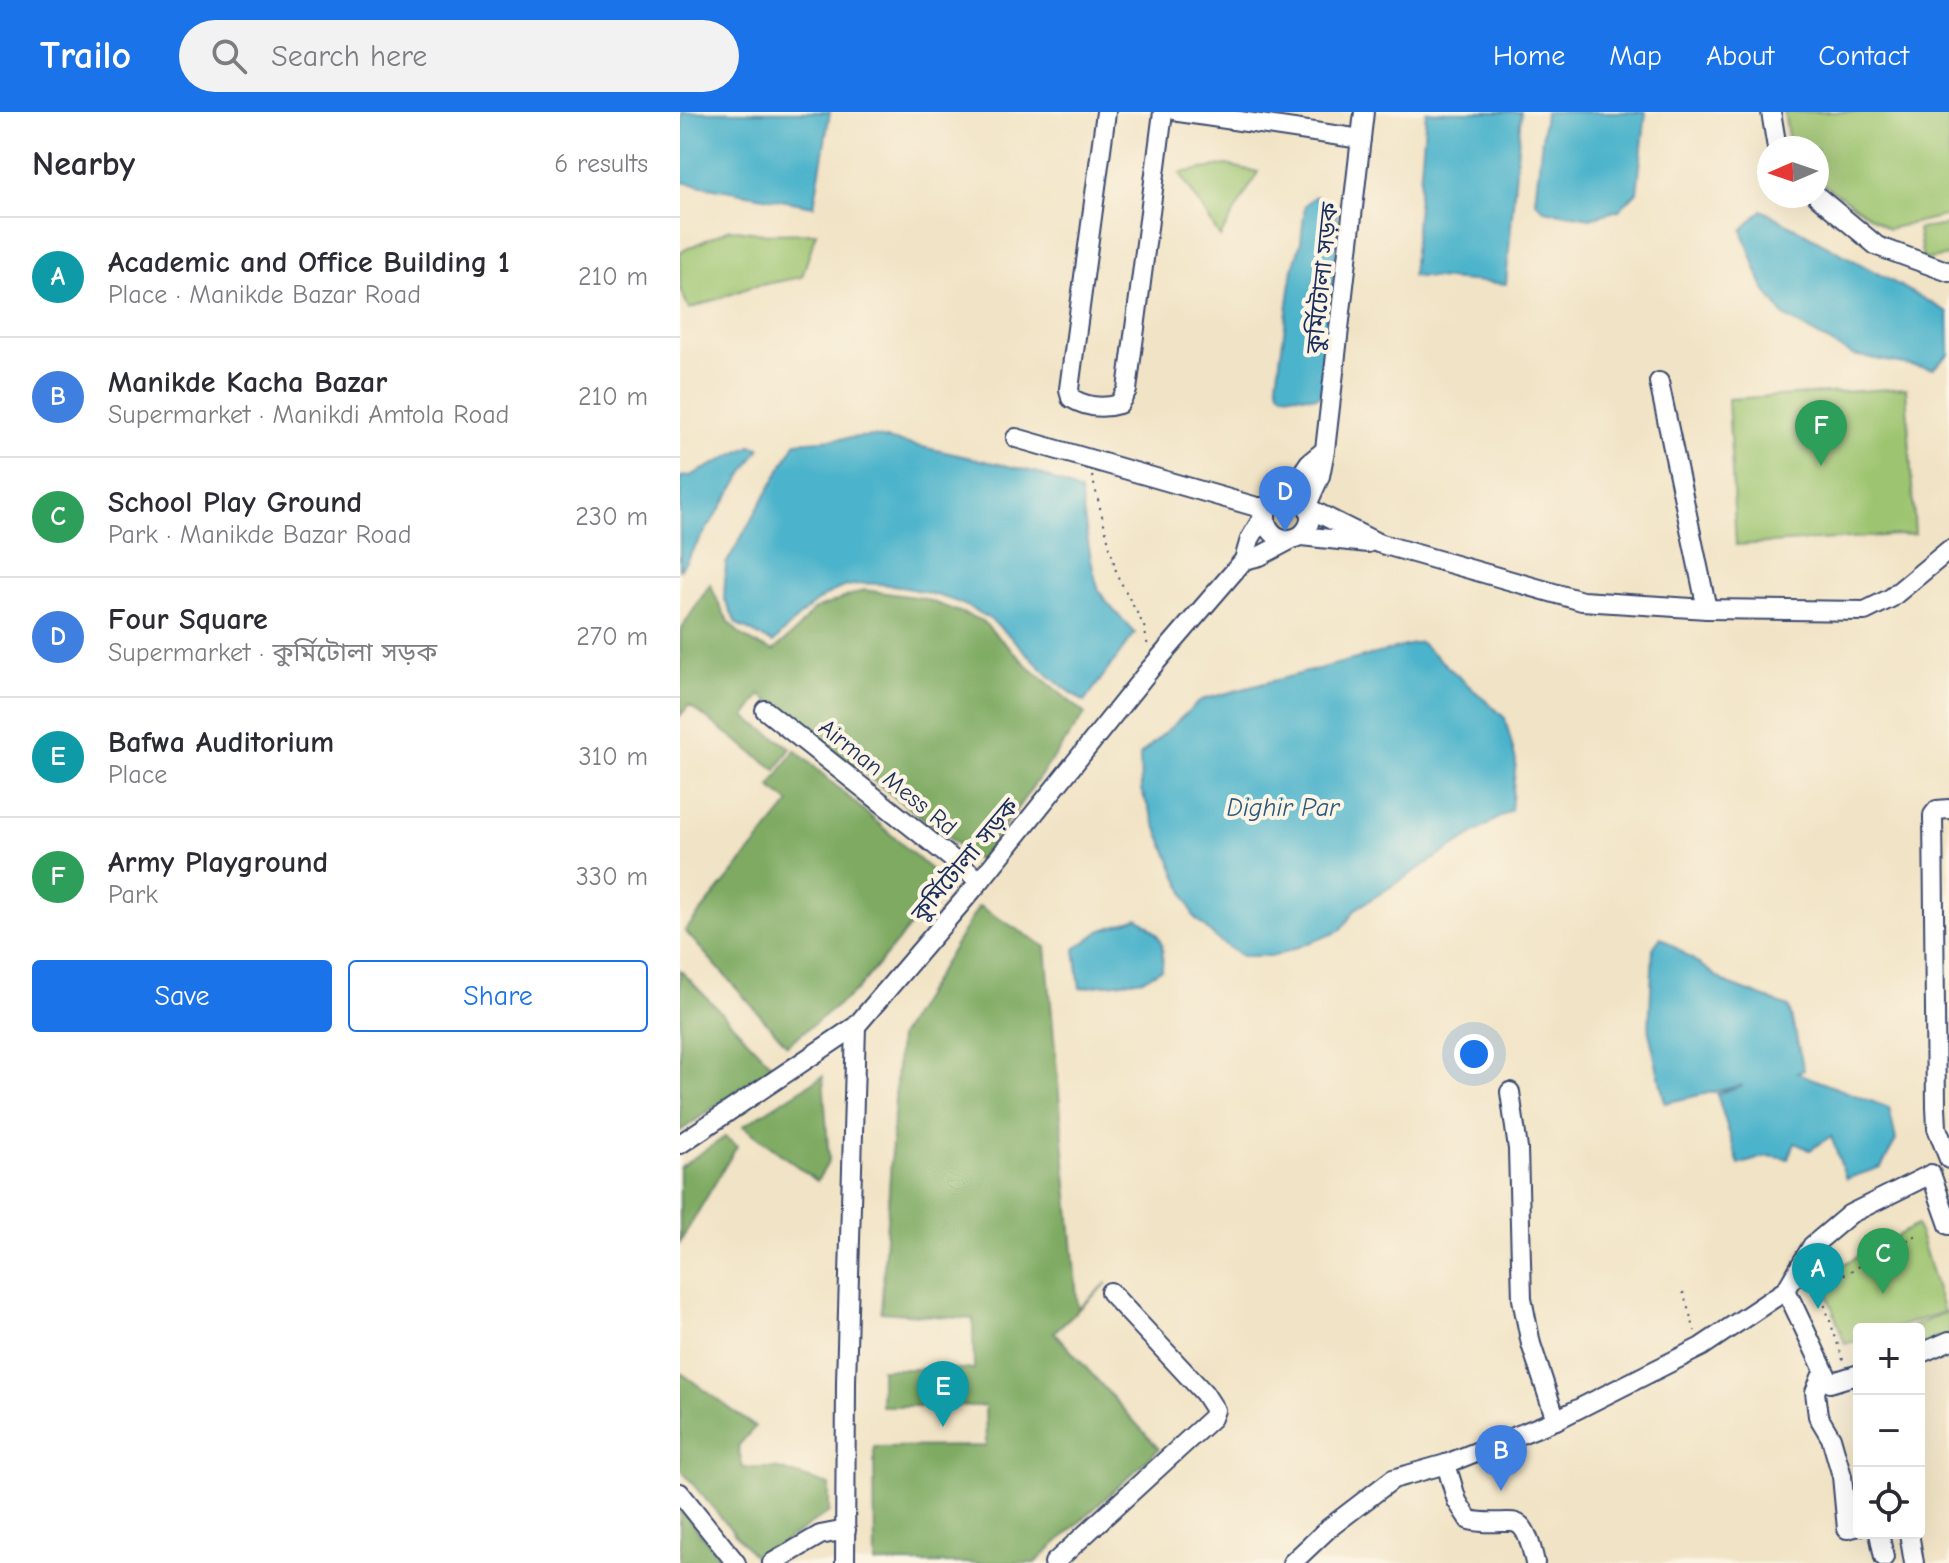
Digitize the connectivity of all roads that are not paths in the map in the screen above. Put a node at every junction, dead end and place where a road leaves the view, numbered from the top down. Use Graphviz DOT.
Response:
graph roads {
  1 [pos="1106,112"];
  2 [pos="1163,112"];
  3 [pos="1179,112"];
  4 [pos="1364,112"];
  5 [pos="1771,112"];
  6 [pos="1775,136"];
  7 [pos="1361,139"];
  8 [pos="1829,206"];
  9 [pos="1949,272"];
  10 [pos="1659,382"];
  11 [pos="1016,438"];
  12 [pos="1325,450"];
  13 [pos="1288,494"];
  14 [pos="1308,507"];
  15 [pos="1267,510"];
  16 [pos="1296,538"];
  17 [pos="1378,543"];
  18 [pos="1949,550"];
  19 [pos="1244,560"];
  20 [pos="1707,609"];
  21 [pos="765,710"];
  22 [pos="1949,809"];
  23 [pos="980,881"];
  24 [pos="856,1026"];
  25 [pos="1510,1092"];
  26 [pos="680,1144"];
  27 [pos="1949,1162"];
  28 [pos="1931,1174"];
  29 [pos="1949,1225"];
  30 [pos="1786,1290"];
  31 [pos="1110,1292"];
  32 [pos="1949,1341"];
  33 [pos="1925,1351"];
  34 [pos="1853,1370"];
  35 [pos="1823,1372"];
  36 [pos="1556,1420"];
  37 [pos="1446,1464"];
  38 [pos="680,1493"];
  39 [pos="1853,1528"];
  40 [pos="846,1530"];
  41 [pos="1880,1539"];
  42 [pos="1910,1539"];
  43 [pos="1884,1557"];
  44 [pos="736,1563"];
  45 [pos="772,1563"];
  46 [pos="845,1563"];
  47 [pos="1054,1563"];
  48 [pos="1292,1563"];
  49 [pos="1535,1563"];
  50 [pos="1914,1563"];
  1 -- 2 [label="street"];
  3 -- 7 [label="street"];
  4 -- 7 [label="street, কুর্মিটোলা সড়ক"];
  5 -- 6 [label="street"];
  7 -- 12 [label="street, কুর্মিটোলা সড়ক"];
  8 -- 9 [label="street"];
  10 -- 20 [label="street"];
  11 -- 15 [label="street"];
  12 -- 13 [label="street"];
  12 -- 14 [label="street, কুর্মিটোলা সড়ক"];
  13 -- 14 [label="street"];
  13 -- 15 [label="street"];
  14 -- 16 [label="street"];
  14 -- 17 [label="street"];
  15 -- 16 [label="street"];
  15 -- 19 [label="street"];
  16 -- 17 [label="street"];
  16 -- 19 [label="street"];
  17 -- 20 [label="street"];
  18 -- 20 [label="street"];
  19 -- 23 [label="street, কুর্মিটোলা সড়ক"];
  21 -- 23 [label="street, Airman Mess Rd"];
  22 -- 27 [label="street"];
  23 -- 24 [label="street, কুর্মিটোলা সড়ক"];
  24 -- 26 [label="street, কুর্মিটোলা সড়ক"];
  24 -- 40 [label="street"];
  25 -- 36 [label="street"];
  27 -- 28 [label="street"];
  28 -- 29 [label="street"];
  28 -- 30 [label="street"];
  30 -- 35 [label="street"];
  30 -- 36 [label="street"];
  31 -- 47 [label="street"];
  32 -- 33 [label="street"];
  34 -- 35 [label="street"];
  35 -- 39 [label="street"];
  36 -- 37 [label="street"];
  37 -- 48 [label="street"];
  37 -- 49 [label="street"];
  38 -- 44 [label="street"];
  40 -- 45 [label="street"];
  40 -- 46 [label="street"];
  41 -- 43 [label="street"];
  42 -- 50 [label="street"];
}
